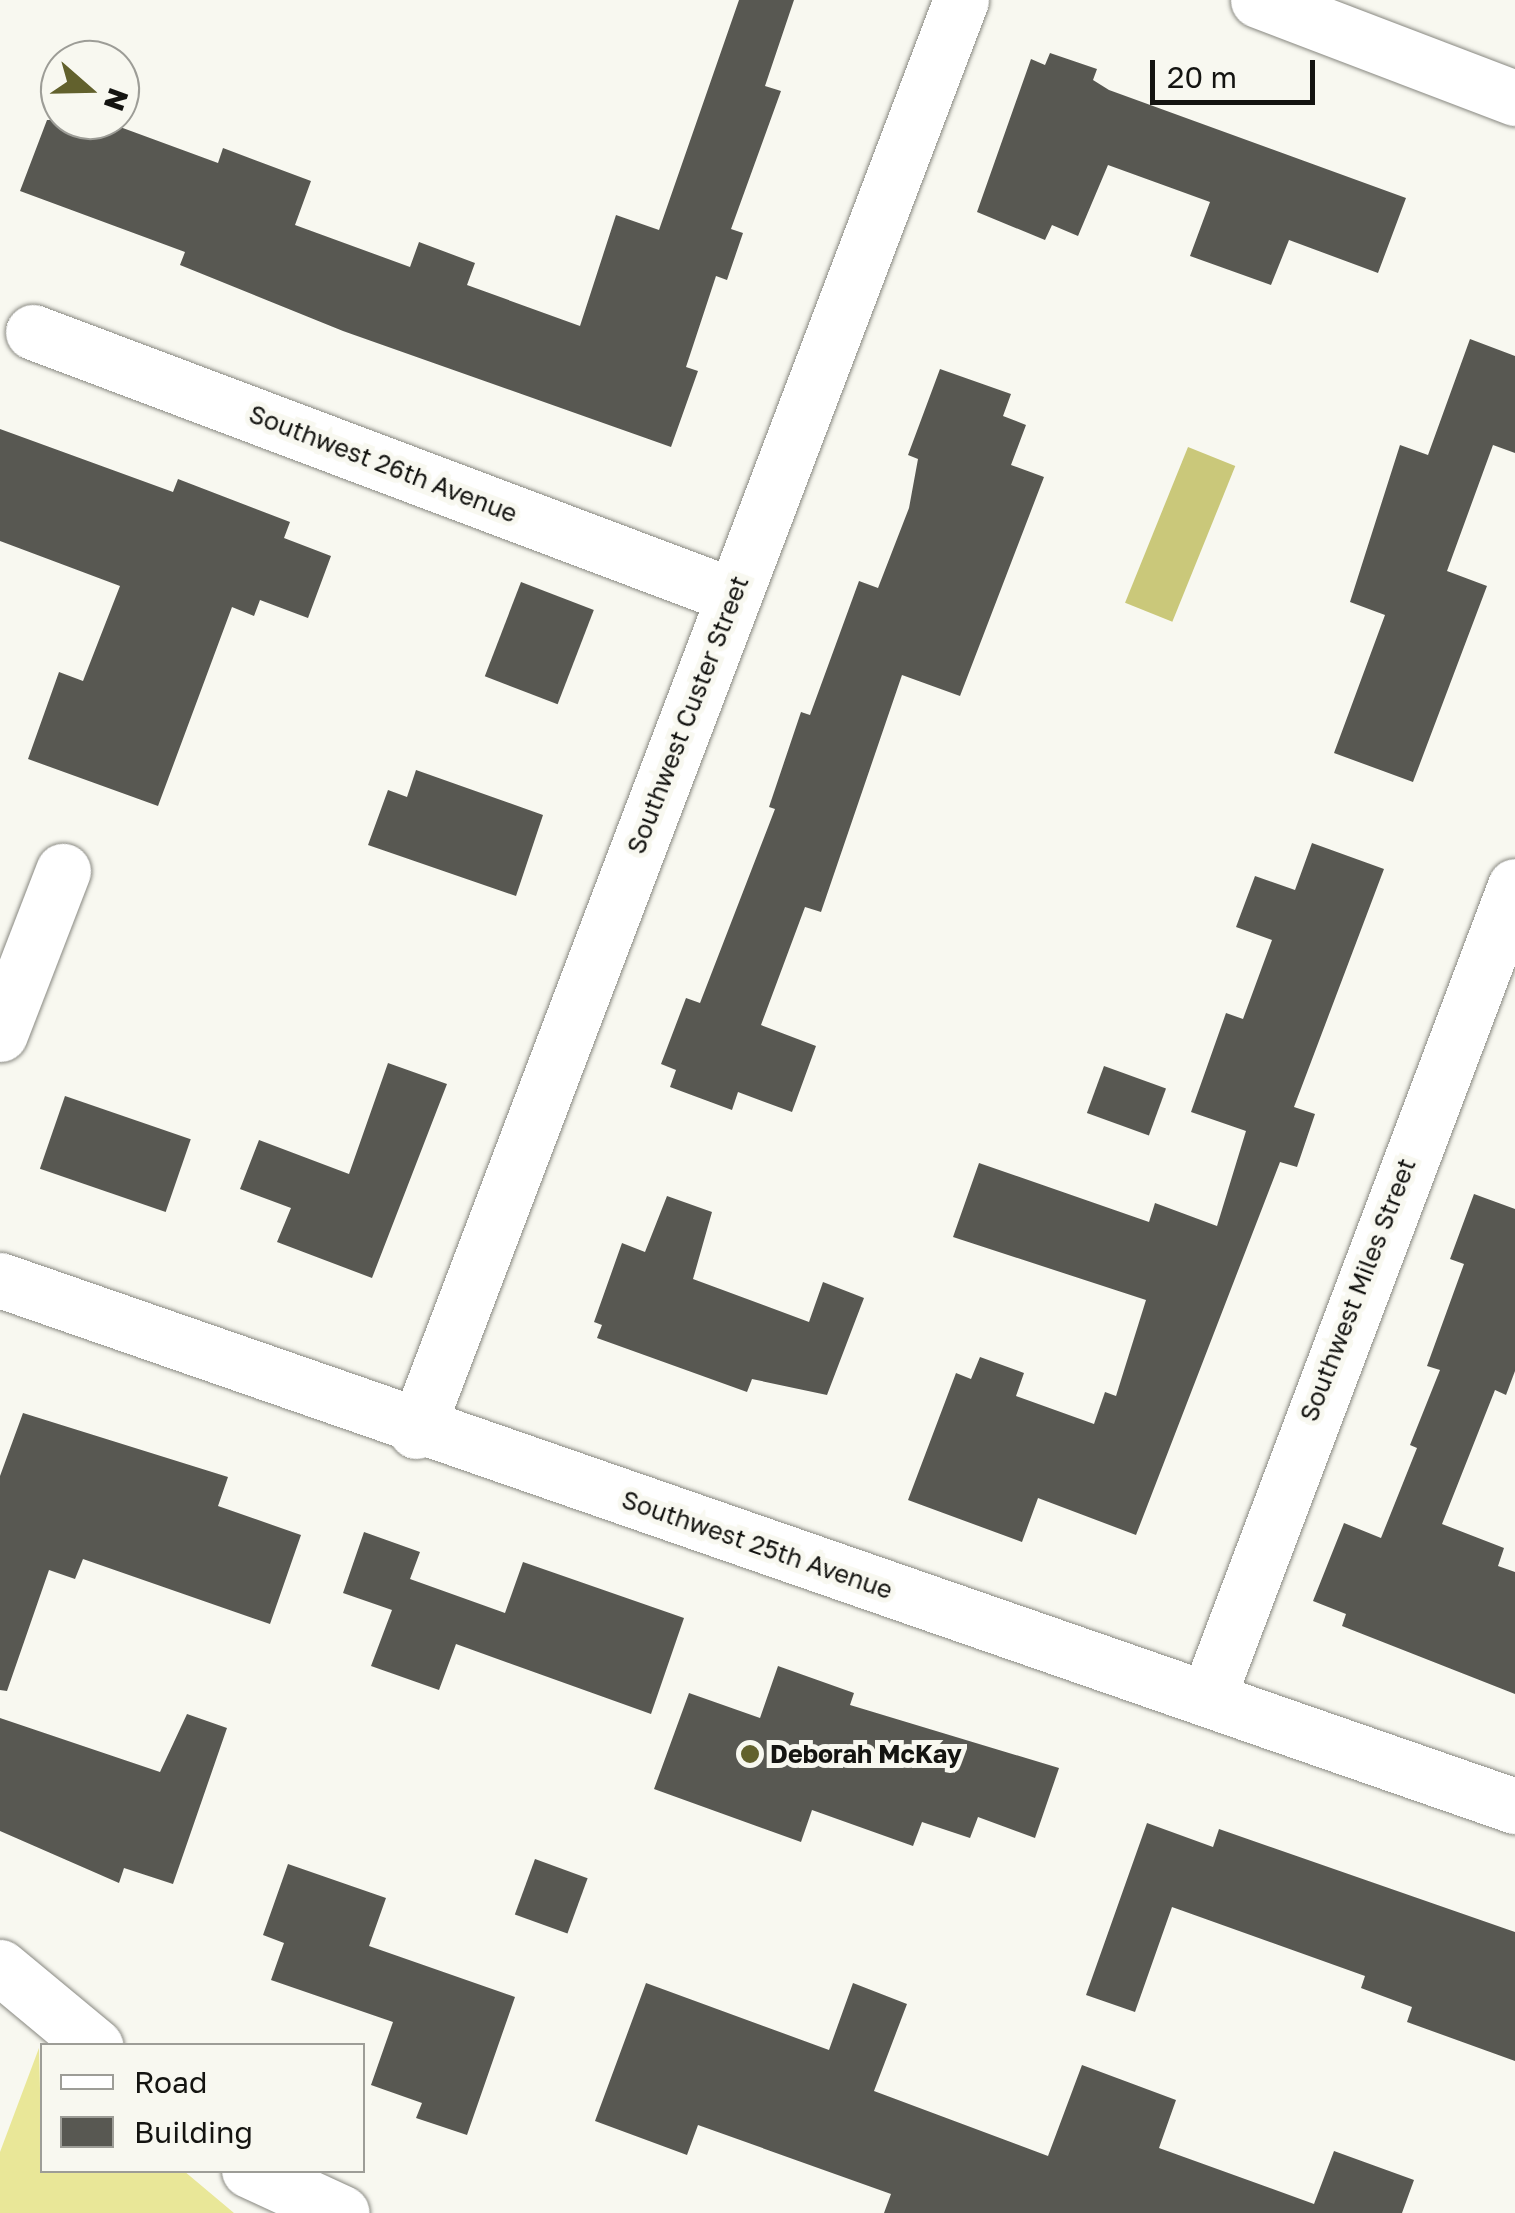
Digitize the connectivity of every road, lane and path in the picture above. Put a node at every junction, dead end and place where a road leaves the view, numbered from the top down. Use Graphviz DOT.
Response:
graph roads {
  1 [pos="962,0"];
  2 [pos="1258,0"];
  3 [pos="1515,98"];
  4 [pos="33,332"];
  5 [pos="734,596"];
  6 [pos="63,871"];
  7 [pos="1515,886"];
  8 [pos="1493,1006"];
  9 [pos="0,1034"];
  10 [pos="0,1280"];
  11 [pos="416,1431"];
  12 [pos="1208,1697"];
  13 [pos="1515,1806"];
  14 [pos="0,1967"];
  15 [pos="91,2043"];
  16 [pos="255,2173"];
  17 [pos="342,2213"];
  1 -- 5 [label="street, Southwest Custer Street"];
  2 -- 3 [label="street"];
  4 -- 5 [label="street, Southwest 26th Avenue"];
  5 -- 11 [label="street, Southwest Custer Street"];
  6 -- 9 [label="street"];
  7 -- 8 [label="street, Southwest Miles Street"];
  8 -- 12 [label="street, Southwest Miles Street"];
  10 -- 11 [label="street, Southwest 25th Avenue"];
  11 -- 12 [label="street, Southwest 25th Avenue"];
  12 -- 13 [label="street, Southwest 25th Avenue"];
  14 -- 15 [label="street"];
  16 -- 17 [label="street"];
}
